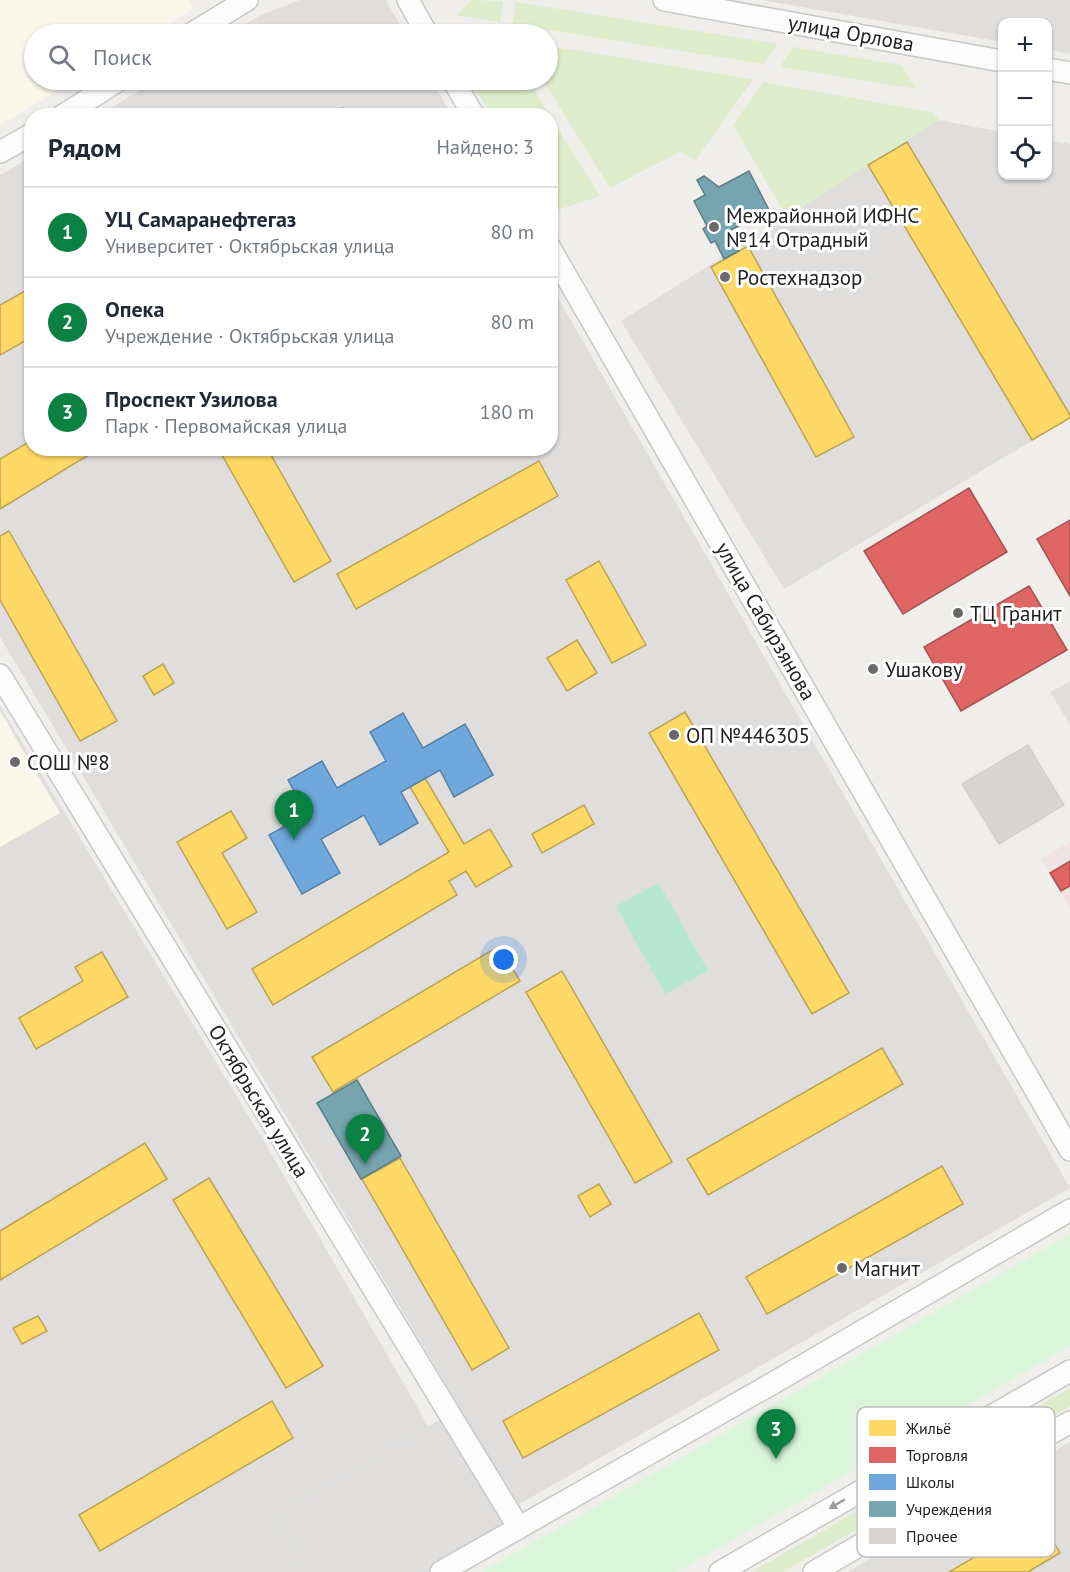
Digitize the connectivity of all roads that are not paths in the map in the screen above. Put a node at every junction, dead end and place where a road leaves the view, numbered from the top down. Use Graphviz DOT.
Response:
graph roads {
  1 [pos="247,0"];
  2 [pos="408,0"];
  3 [pos="664,0"];
  4 [pos="207,24"];
  5 [pos="421,24"];
  6 [pos="998,59"];
  7 [pos="1052,70"];
  8 [pos="1070,73"];
  9 [pos="103,90"];
  10 [pos="459,90"];
  11 [pos="75,108"];
  12 [pos="469,108"];
  13 [pos="24,138"];
  14 [pos="0,152"];
  15 [pos="558,262"];
  16 [pos="0,675"];
  17 [pos="1070,1150"];
  18 [pos="1070,1210"];
  19 [pos="1070,1371"];
  20 [pos="1007,1407"];
  21 [pos="1070,1422"];
  22 [pos="1055,1431"];
  23 [pos="857,1493"];
  24 [pos="519,1527"];
  25 [pos="857,1547"];
  26 [pos="441,1572"];
  27 [pos="720,1572"];
  28 [pos="814,1572"];
  1 -- 4 [label="street"];
  2 -- 5 [label="street"];
  3 -- 6 [label="street, улица Орлова"];
  7 -- 8 [label="street"];
  9 -- 11 [label="street"];
  10 -- 12 [label="street"];
  13 -- 14 [label="street"];
  15 -- 17 [label="street, улица Сабирзянова"];
  16 -- 24 [label="street, Октябрьская улица"];
  18 -- 24 [label="street"];
  19 -- 20 [label="street, one-way"];
  21 -- 22 [label="street"];
  23 -- 27 [label="street, one-way"];
  24 -- 26 [label="street"];
  25 -- 28 [label="street"];
}
